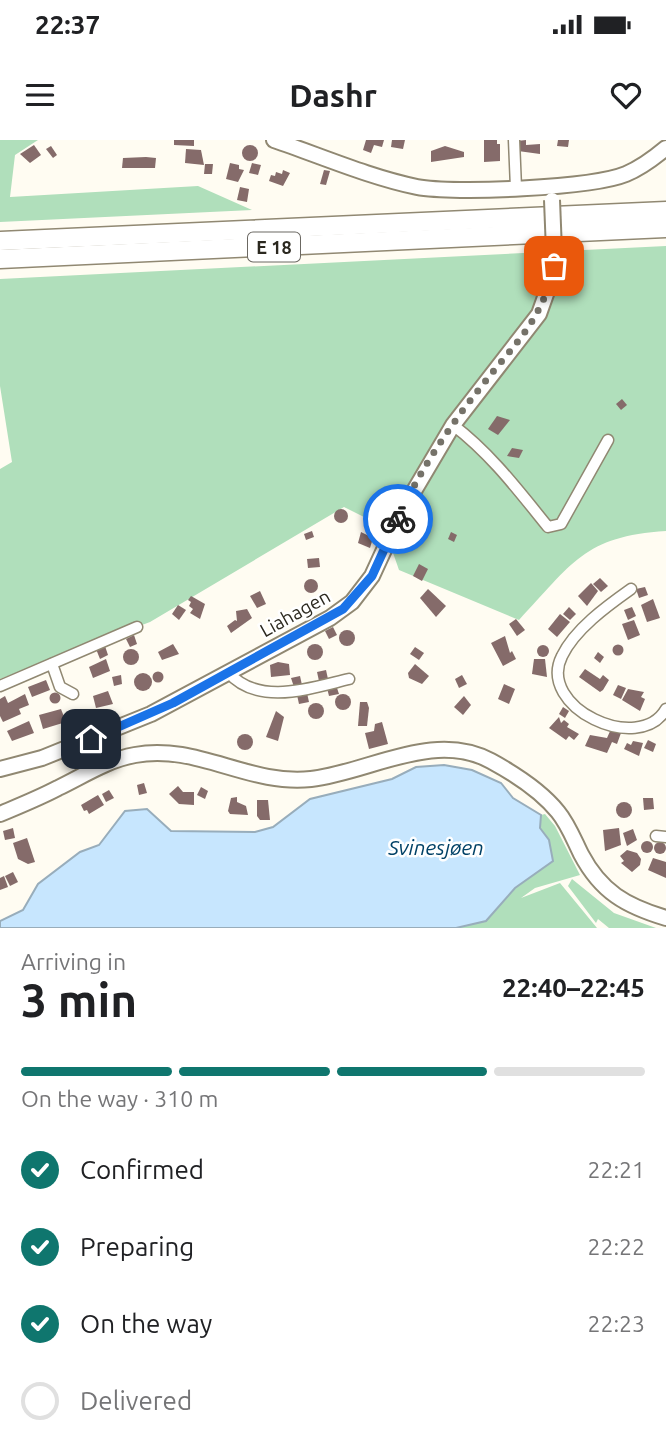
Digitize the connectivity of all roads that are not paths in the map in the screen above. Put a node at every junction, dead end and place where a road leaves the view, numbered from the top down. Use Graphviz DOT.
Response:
graph roads {
  1 [pos="274,140"];
  2 [pos="514,140"];
  3 [pos="666,148"];
  4 [pos="516,187"];
  5 [pos="552,193"];
  6 [pos="666,211"];
  7 [pos="666,228"];
  8 [pos="0,241"];
  9 [pos="0,259"];
  10 [pos="453,425"];
  11 [pos="608,440"];
  12 [pos="631,589"];
  13 [pos="137,626"];
  14 [pos="52,664"];
  15 [pos="228,672"];
  16 [pos="349,679"];
  17 [pos="0,686"];
  18 [pos="74,694"];
  19 [pos="666,709"];
  20 [pos="0,769"];
  21 [pos="0,814"];
  22 [pos="664,917"];
  1 -- 4 [label="main road"];
  2 -- 4 [label="street"];
  3 -- 5 [label="main road"];
  4 -- 5 [label="main road"];
  5 -- 10 [label="main road, Liahagen, bridge"];
  6 -- 8 [label="highway, E 18"];
  7 -- 9 [label="highway, E 18"];
  10 -- 11 [label="street"];
  10 -- 15 [label="main road, Liahagen"];
  12 -- 19 [label="street"];
  13 -- 14 [label="street"];
  14 -- 17 [label="street"];
  14 -- 18 [label="street"];
  15 -- 16 [label="street"];
  15 -- 20 [label="main road, Liahagen"];
  21 -- 22 [label="main road"];
}
